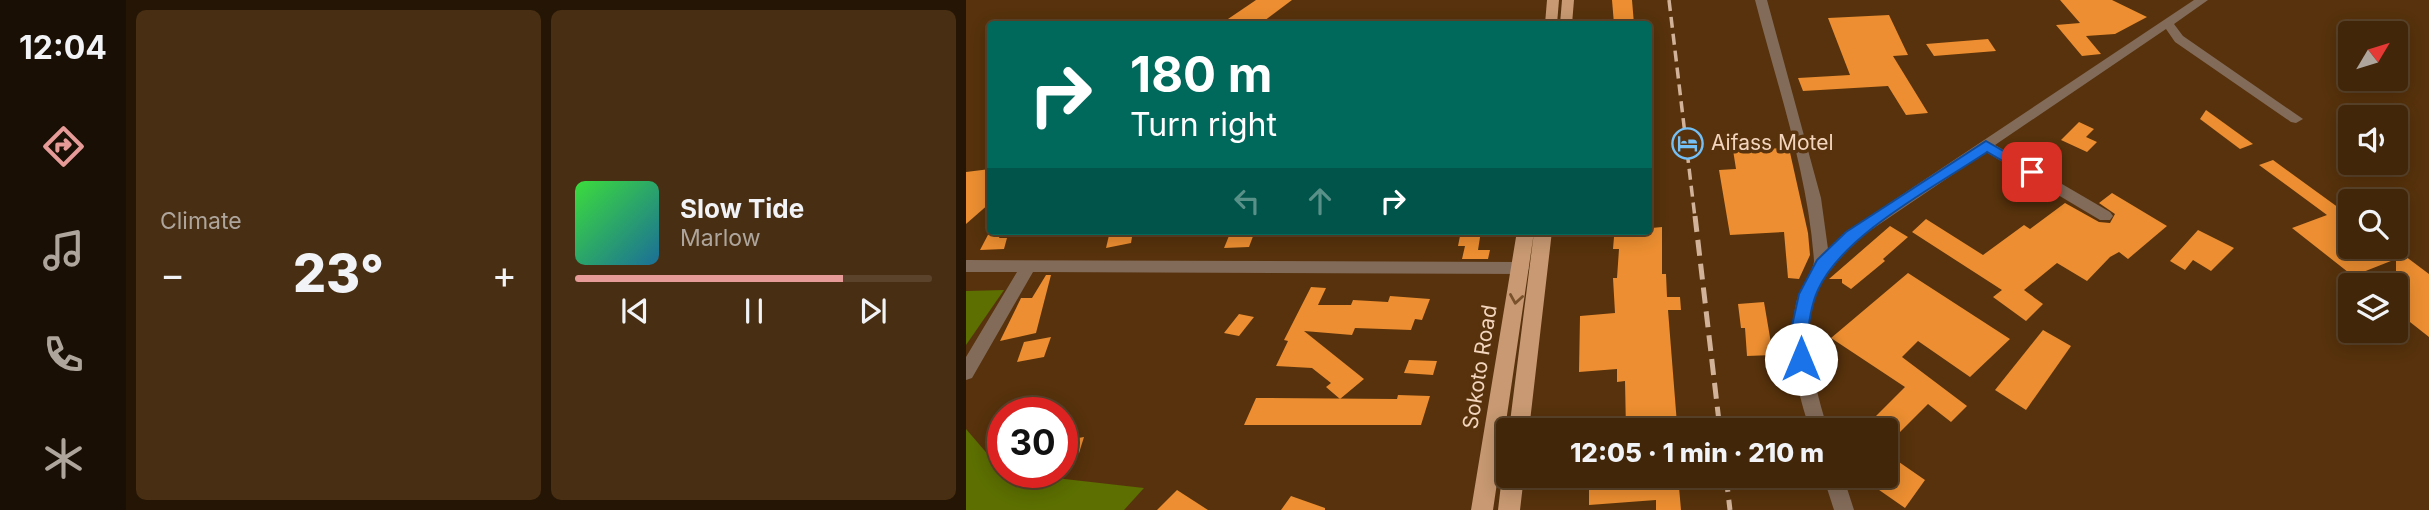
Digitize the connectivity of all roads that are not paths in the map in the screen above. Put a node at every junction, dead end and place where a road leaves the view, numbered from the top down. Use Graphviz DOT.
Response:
graph roads {
  1 [pos="1568,0"];
  2 [pos="1761,0"];
  3 [pos="2202,0"];
  4 [pos="1549,1"];
  5 [pos="1551,21"];
  6 [pos="1566,21"];
  7 [pos="2168,23"];
  8 [pos="2149,36"];
  9 [pos="2179,39"];
  10 [pos="2296,119"];
  11 [pos="1986,146"];
  12 [pos="2105,216"];
  13 [pos="1525,235"];
  14 [pos="1542,235"];
  15 [pos="1822,264"];
  16 [pos="966,266"];
  17 [pos="1028,267"];
  18 [pos="1521,268"];
  19 [pos="966,373"];
  20 [pos="1520,418"];
  21 [pos="1815,418"];
  22 [pos="1837,488"];
  23 [pos="1511,495"];
  24 [pos="1483,504"];
  25 [pos="1844,510"];
  1 -- 6 [label="main road"];
  2 -- 15 [label="street"];
  3 -- 7 [label="street"];
  4 -- 5 [label="main road"];
  7 -- 8 [label="street"];
  7 -- 9 [label="street"];
  8 -- 9 [label="street"];
  8 -- 11 [label="street"];
  9 -- 10 [label="street"];
  11 -- 12 [label="street"];
  11 -- 15 [label="street"];
  13 -- 18 [label="main road, Sokoto Road"];
  14 -- 20 [label="main road"];
  15 -- 21 [label="street"];
  16 -- 17 [label="street"];
  17 -- 18 [label="street"];
  17 -- 19 [label="street"];
  18 -- 24 [label="main road, Sokoto Road, one-way"];
  22 -- 25 [label="street"];
  23 -- 24 [label="main road"];
}
